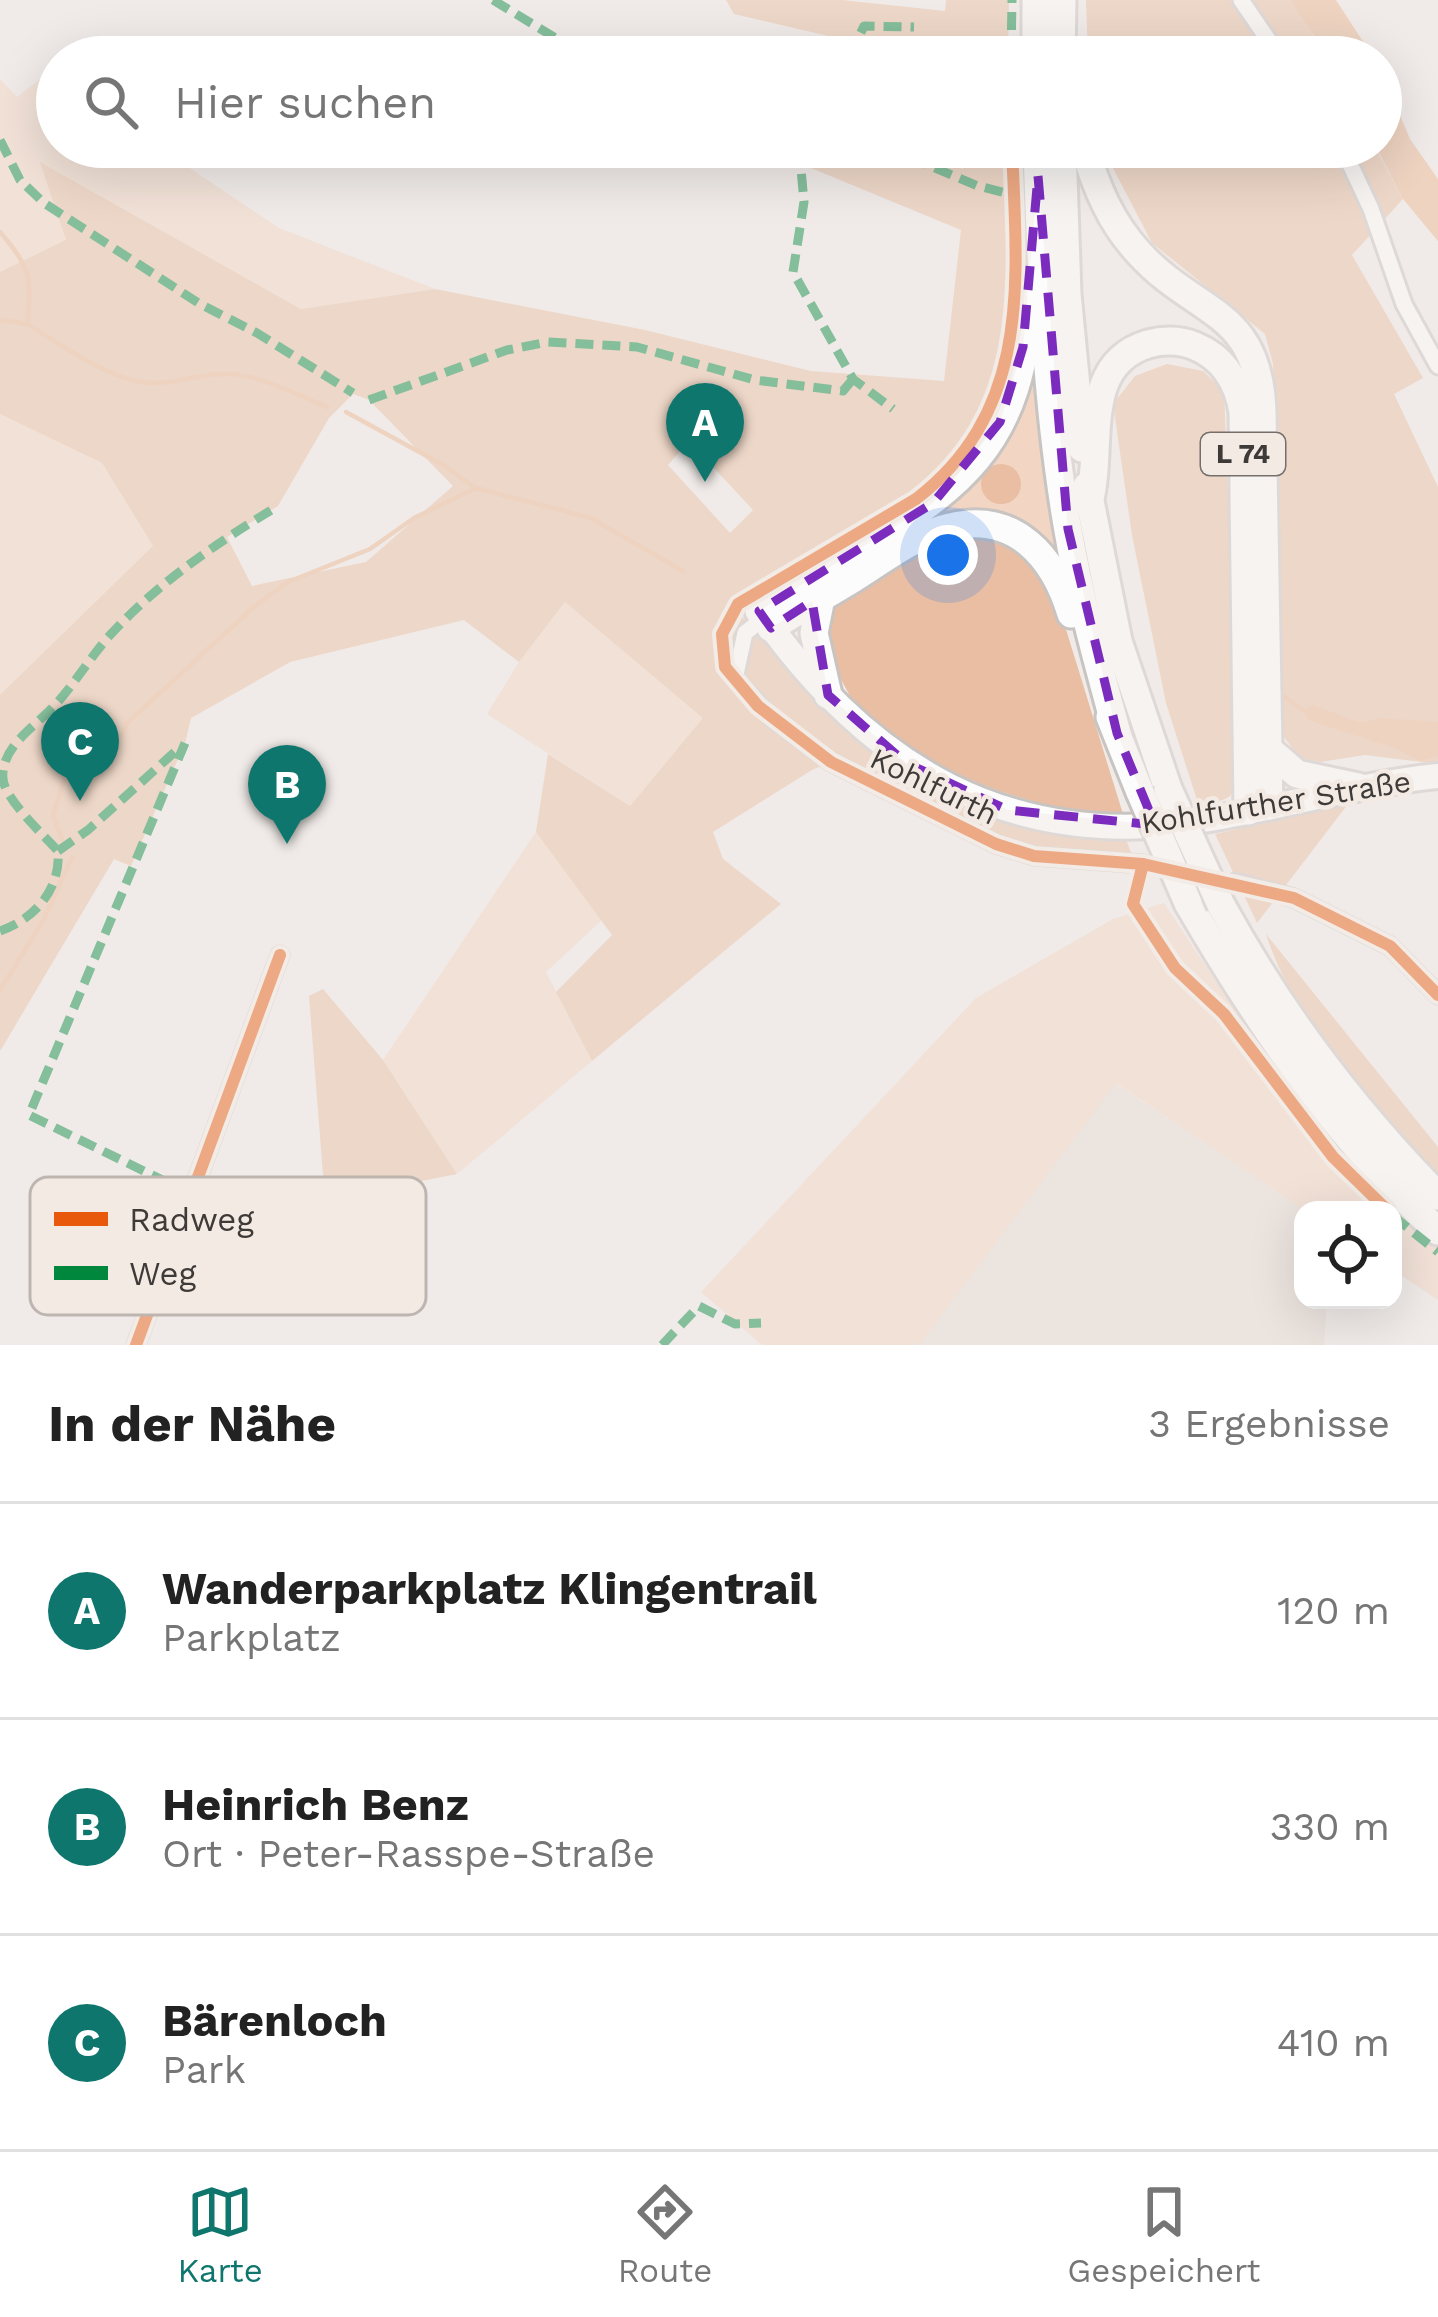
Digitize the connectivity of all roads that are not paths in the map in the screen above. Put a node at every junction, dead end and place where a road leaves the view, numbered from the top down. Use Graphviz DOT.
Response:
graph roads {
  1 [pos="1036,0"];
  2 [pos="1062,0"];
  3 [pos="1241,0"];
  4 [pos="1048,36"];
  5 [pos="1058,36"];
  6 [pos="1266,36"];
  7 [pos="1036,168"];
  8 [pos="1037,168"];
  9 [pos="1063,168"];
  10 [pos="1091,168"];
  11 [pos="1352,168"];
  12 [pos="1438,366"];
  13 [pos="1089,502"];
  14 [pos="821,598"];
  15 [pos="765,619"];
  16 [pos="828,694"];
  17 [pos="1117,733"];
  18 [pos="1268,749"];
  19 [pos="1438,776"];
  20 [pos="1358,787"];
  21 [pos="1154,790"];
  22 [pos="1258,808"];
  23 [pos="1143,864"];
  24 [pos="1228,894"];
  25 [pos="280,955"];
  26 [pos="1438,995"];
  27 [pos="198,1177"];
  28 [pos="1438,1196"];
  29 [pos="1438,1231"];
  30 [pos="147,1315"];
  31 [pos="136,1345"];
  1 -- 4 [label="highway"];
  2 -- 5 [label="highway"];
  3 -- 6 [label="street"];
  7 -- 15 [label="highway, L 74"];
  8 -- 17 [label="highway, L 74"];
  9 -- 13 [label="highway, L 74"];
  10 -- 18 [label="highway, L 74"];
  11 -- 12 [label="street"];
  13 -- 21 [label="highway, L 74"];
  13 -- 22 [label="highway, L 74"];
  14 -- 15 [label="highway, L 74"];
  14 -- 16 [label="highway"];
  14 -- 17 [label="highway, L 74"];
  15 -- 16 [label="main road, Kohlfurther Straße"];
  15 -- 23 [label="street, Kohlfurth"];
  16 -- 22 [label="main road, Kohlfurther Straße"];
  17 -- 21 [label="highway, L 74"];
  18 -- 20 [label="highway"];
  18 -- 22 [label="highway, L 74"];
  19 -- 20 [label="main road, Kohlfurther Straße"];
  20 -- 22 [label="main road, Kohlfurther Straße"];
  21 -- 24 [label="highway, L 74, bridge"];
  21 -- 29 [label="highway, L 74, bridge"];
  24 -- 26 [label="street"];
  24 -- 28 [label="highway, L 74"];
  25 -- 27 [label="street"];
  30 -- 31 [label="street"];
}
